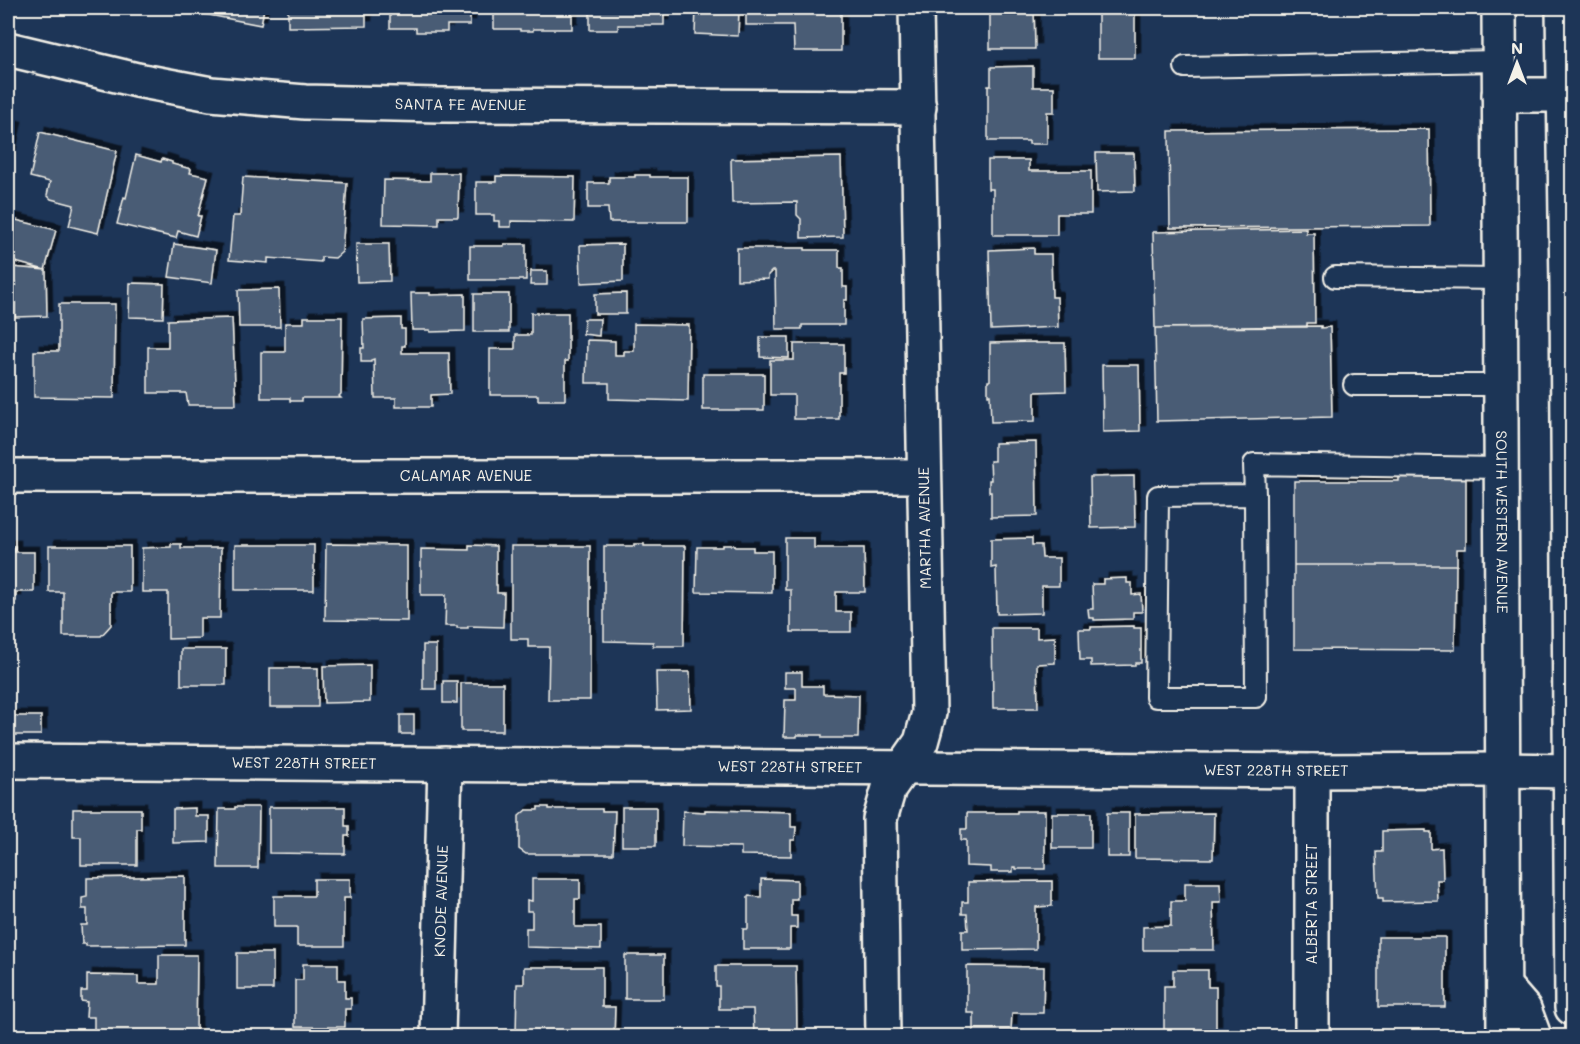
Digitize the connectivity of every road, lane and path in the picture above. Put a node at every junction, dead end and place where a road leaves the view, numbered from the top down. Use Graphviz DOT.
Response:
graph roads {
  1 [pos="916,8"];
  2 [pos="1499,8"];
  3 [pos="1563,8"];
  4 [pos="8,49"];
  5 [pos="1499,61"];
  6 [pos="1185,67"];
  7 [pos="1499,95"];
  8 [pos="1568,95"];
  9 [pos="919,107"];
  10 [pos="1335,277"];
  11 [pos="1500,279"];
  12 [pos="1354,385"];
  13 [pos="1501,385"];
  14 [pos="1501,468"];
  15 [pos="8,476"];
  16 [pos="924,476"];
  17 [pos="1255,495"];
  18 [pos="1571,661"];
  19 [pos="8,761"];
  20 [pos="445,764"];
  21 [pos="904,767"];
  22 [pos="1502,770"];
  23 [pos="1312,771"];
  24 [pos="1571,771"];
  25 [pos="1504,986"];
  26 [pos="1572,1008"];
  27 [pos="438,1036"];
  28 [pos="883,1036"];
  29 [pos="1312,1036"];
  30 [pos="1504,1036"];
  31 [pos="1534,1036"];
  1 -- 9 [label="street, MARTHA AVENUE"];
  2 -- 5 [label="street, SOUTH WESTERN AVENUE"];
  3 -- 8 [label="street"];
  4 -- 9 [label="street, SANTA FE AVENUE"];
  5 -- 6 [label="lane"];
  5 -- 7 [label="street, SOUTH WESTERN AVENUE"];
  7 -- 8 [label="street"];
  7 -- 11 [label="street, SOUTH WESTERN AVENUE"];
  8 -- 18 [label="street"];
  9 -- 16 [label="street, MARTHA AVENUE"];
  10 -- 11 [label="lane"];
  11 -- 13 [label="street, SOUTH WESTERN AVENUE"];
  12 -- 13 [label="lane"];
  13 -- 14 [label="street, SOUTH WESTERN AVENUE"];
  14 -- 17 [label="lane"];
  14 -- 22 [label="street, SOUTH WESTERN AVENUE"];
  15 -- 16 [label="street, CALAMAR AVENUE"];
  16 -- 21 [label="street, MARTHA AVENUE"];
  17 -- 17 [label="lane"];
  18 -- 24 [label="street"];
  19 -- 20 [label="street, WEST 228TH STREET"];
  20 -- 21 [label="street, WEST 228TH STREET"];
  20 -- 27 [label="street, KNODE AVENUE"];
  21 -- 23 [label="street, WEST 228TH STREET"];
  21 -- 28 [label="street, MARTHA AVENUE"];
  22 -- 23 [label="street, WEST 228TH STREET"];
  22 -- 24 [label="street, WEST 228TH STREET"];
  22 -- 25 [label="street, SOUTH WESTERN AVENUE"];
  23 -- 29 [label="street, ALBERTA STREET"];
  24 -- 26 [label="street"];
  25 -- 30 [label="street, SOUTH WESTERN AVENUE"];
  25 -- 31 [label="street"];
}
